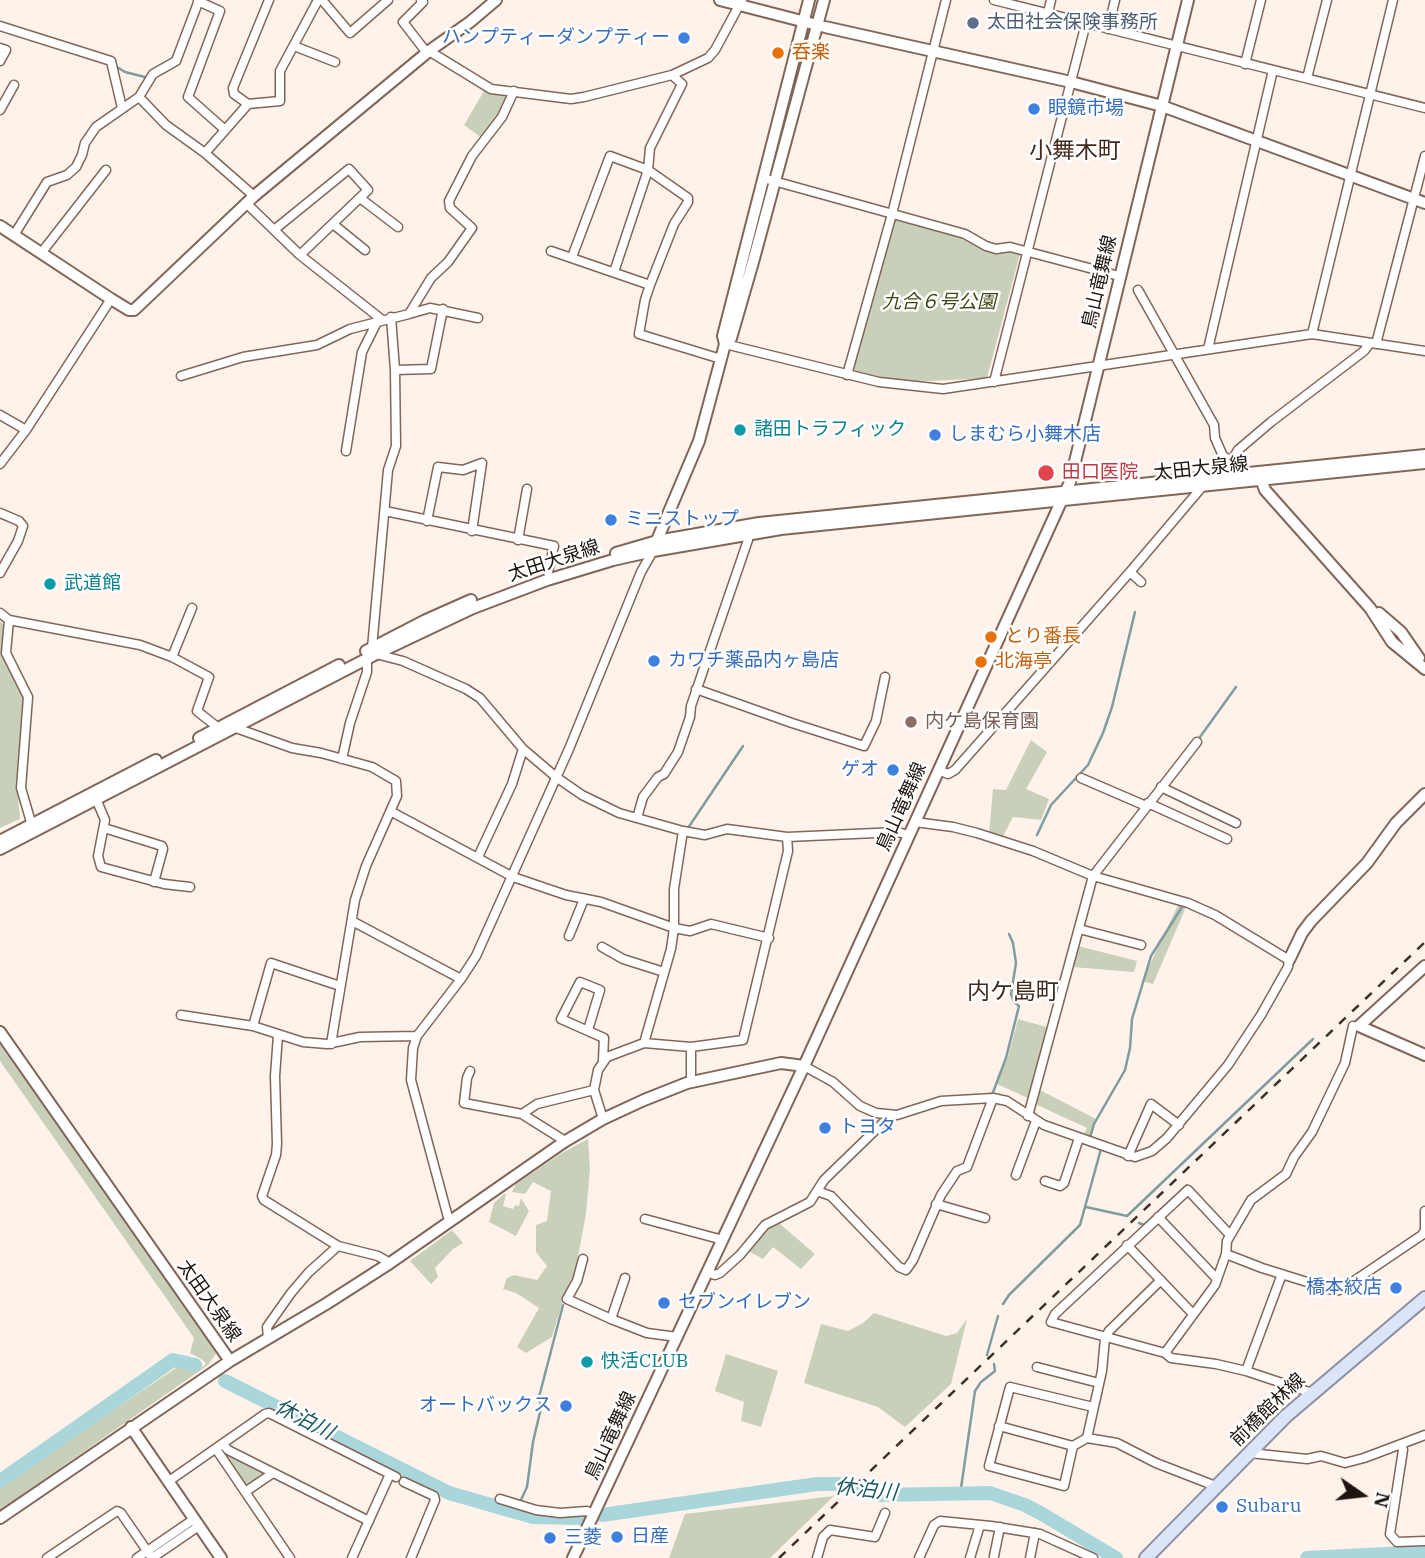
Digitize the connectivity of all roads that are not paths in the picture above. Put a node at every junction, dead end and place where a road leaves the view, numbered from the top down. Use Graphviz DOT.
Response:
graph roads {
  1 [pos="269,0"];
  2 [pos="388,0"];
  3 [pos="421,0"];
  4 [pos="496,0"];
  5 [pos="720,0"];
  6 [pos="809,0"];
  7 [pos="824,0"];
  8 [pos="946,0"];
  9 [pos="994,0"];
  10 [pos="1051,0"];
  11 [pos="1115,0"];
  12 [pos="1188,0"];
  13 [pos="1261,0"];
  14 [pos="1327,0"];
  15 [pos="1393,0"];
  16 [pos="198,1"];
  17 [pos="326,1"];
  18 [pos="741,2"];
  19 [pos="1048,13"];
  20 [pos="803,21"];
  21 [pos="1086,23"];
  22 [pos="817,25"];
  23 [pos="0,26"];
  24 [pos="1108,29"];
  25 [pos="294,46"];
  26 [pos="1177,46"];
  27 [pos="0,48"];
  28 [pos="933,51"];
  29 [pos="428,52"];
  30 [pos="0,61"];
  31 [pos="335,62"];
  32 [pos="1245,64"];
  33 [pos="1273,71"];
  34 [pos="672,75"];
  35 [pos="1307,78"];
  36 [pos="1072,82"];
  37 [pos="14,85"];
  38 [pos="514,91"];
  39 [pos="1370,95"];
  40 [pos="139,97"];
  41 [pos="248,104"];
  42 [pos="1162,106"];
  43 [pos="122,108"];
  44 [pos="1425,108"];
  45 [pos="0,110"];
  46 [pos="224,129"];
  47 [pos="1258,140"];
  48 [pos="205,153"];
  49 [pos="1425,156"];
  50 [pos="106,170"];
  51 [pos="648,170"];
  52 [pos="1351,175"];
  53 [pos="763,178"];
  54 [pos="776,182"];
  55 [pos="360,198"];
  56 [pos="1413,198"];
  57 [pos="250,200"];
  58 [pos="1425,203"];
  59 [pos="892,214"];
  60 [pos="333,224"];
  61 [pos="0,226"];
  62 [pos="398,228"];
  63 [pos="274,230"];
  64 [pos="14,235"];
  65 [pos="365,250"];
  66 [pos="551,251"];
  67 [pos="1026,251"];
  68 [pos="42,252"];
  69 [pos="300,255"];
  70 [pos="572,257"];
  71 [pos="614,272"];
  72 [pos="1119,276"];
  73 [pos="650,285"];
  74 [pos="1138,290"];
  75 [pos="111,299"];
  76 [pos="443,309"];
  77 [pos="409,314"];
  78 [pos="391,317"];
  79 [pos="478,318"];
  80 [pos="379,321"];
  81 [pos="1312,334"];
  82 [pos="725,344"];
  83 [pos="1373,344"];
  84 [pos="1208,349"];
  85 [pos="1425,351"];
  86 [pos="1175,354"];
  87 [pos="721,359"];
  88 [pos="1098,366"];
  89 [pos="396,370"];
  90 [pos="848,375"];
  91 [pos="181,376"];
  92 [pos="994,382"];
  93 [pos="0,415"];
  94 [pos="26,430"];
  95 [pos="346,450"];
  96 [pos="1425,455"];
  97 [pos="1232,461"];
  98 [pos="1425,463"];
  99 [pos="0,464"];
  100 [pos="1260,476"];
  101 [pos="1231,479"];
  102 [pos="1202,487"];
  103 [pos="527,489"];
  104 [pos="1064,496"];
  105 [pos="385,511"];
  106 [pos="0,513"];
  107 [pos="427,521"];
  108 [pos="748,530"];
  109 [pos="472,531"];
  110 [pos="519,540"];
  111 [pos="655,546"];
  112 [pos="548,572"];
  113 [pos="1130,572"];
  114 [pos="0,573"];
  115 [pos="1141,582"];
  116 [pos="192,608"];
  117 [pos="0,613"];
  118 [pos="9,620"];
  119 [pos="372,653"];
  120 [pos="172,657"];
  121 [pos="1425,668"];
  122 [pos="885,677"];
  123 [pos="696,690"];
  124 [pos="226,730"];
  125 [pos="1197,741"];
  126 [pos="523,749"];
  127 [pos="342,759"];
  128 [pos="938,770"];
  129 [pos="555,777"];
  130 [pos="1081,778"];
  131 [pos="1161,787"];
  132 [pos="1425,794"];
  133 [pos="95,797"];
  134 [pos="1147,804"];
  135 [pos="392,811"];
  136 [pos="637,818"];
  137 [pos="915,822"];
  138 [pos="1236,823"];
  139 [pos="104,828"];
  140 [pos="32,829"];
  141 [pos="683,831"];
  142 [pos="908,835"];
  143 [pos="787,837"];
  144 [pos="1227,839"];
  145 [pos="0,841"];
  146 [pos="0,849"];
  147 [pos="478,857"];
  148 [pos="1093,876"];
  149 [pos="513,877"];
  150 [pos="154,882"];
  151 [pos="190,887"];
  152 [pos="584,899"];
  153 [pos="352,921"];
  154 [pos="674,928"];
  155 [pos="1079,929"];
  156 [pos="569,936"];
  157 [pos="769,938"];
  158 [pos="1141,945"];
  159 [pos="602,947"];
  160 [pos="1289,960"];
  161 [pos="1425,966"];
  162 [pos="664,972"];
  163 [pos="461,979"];
  164 [pos="340,986"];
  165 [pos="181,1015"];
  166 [pos="253,1026"];
  167 [pos="1353,1026"];
  168 [pos="588,1030"];
  169 [pos="0,1032"];
  170 [pos="278,1035"];
  171 [pos="417,1036"];
  172 [pos="644,1043"];
  173 [pos="331,1044"];
  174 [pos="691,1046"];
  175 [pos="1425,1055"];
  176 [pos="603,1060"];
  177 [pos="804,1066"];
  178 [pos="470,1071"];
  179 [pos="691,1083"];
  180 [pos="594,1090"];
  181 [pos="993,1098"];
  182 [pos="523,1114"];
  183 [pos="891,1115"];
  184 [pos="603,1119"];
  185 [pos="1032,1119"];
  186 [pos="1179,1125"];
  187 [pos="1079,1138"];
  188 [pos="565,1141"];
  189 [pos="1128,1156"];
  190 [pos="1016,1175"];
  191 [pos="1045,1181"];
  192 [pos="817,1191"];
  193 [pos="936,1204"];
  194 [pos="1425,1211"];
  195 [pos="1158,1217"];
  196 [pos="985,1218"];
  197 [pos="645,1219"];
  198 [pos="449,1221"];
  199 [pos="1425,1225"];
  200 [pos="1230,1235"];
  201 [pos="723,1240"];
  202 [pos="1128,1245"];
  203 [pos="338,1246"];
  204 [pos="1226,1254"];
  205 [pos="583,1259"];
  206 [pos="390,1263"];
  207 [pos="708,1272"];
  208 [pos="1282,1274"];
  209 [pos="625,1278"];
  210 [pos="1217,1279"];
  211 [pos="1161,1280"];
  212 [pos="1425,1298"];
  213 [pos="1193,1314"];
  214 [pos="611,1319"];
  215 [pos="268,1338"];
  216 [pos="677,1338"];
  217 [pos="1105,1338"];
  218 [pos="1165,1353"];
  219 [pos="230,1360"];
  220 [pos="1037,1367"];
  221 [pos="1246,1371"];
  222 [pos="1099,1383"];
  223 [pos="1312,1393"];
  224 [pos="1093,1407"];
  225 [pos="999,1426"];
  226 [pos="131,1427"];
  227 [pos="1425,1435"];
  228 [pos="1087,1438"];
  229 [pos="1401,1444"];
  230 [pos="1073,1446"];
  231 [pos="219,1447"];
  232 [pos="1250,1452"];
  233 [pos="273,1472"];
  234 [pos="396,1478"];
  235 [pos="169,1481"];
  236 [pos="1218,1487"];
  237 [pos="245,1492"];
  238 [pos="500,1499"];
  239 [pos="885,1513"];
  240 [pos="594,1514"];
  241 [pos="0,1518"];
  242 [pos="369,1521"];
  243 [pos="196,1523"];
  244 [pos="980,1525"];
  245 [pos="1000,1527"];
  246 [pos="1035,1533"];
  247 [pos="1425,1541"];
  248 [pos="151,1556"];
  249 [pos="993,1556"];
  250 [pos="47,1558"];
  251 [pos="136,1558"];
  252 [pos="221,1558"];
  253 [pos="290,1558"];
  254 [pos="352,1558"];
  255 [pos="411,1558"];
  256 [pos="573,1558"];
  257 [pos="817,1558"];
  258 [pos="919,1558"];
  259 [pos="970,1558"];
  260 [pos="1030,1558"];
  261 [pos="1093,1558"];
  262 [pos="1146,1558"];
  1 -- 41 [label="street"];
  2 -- 17 [label="street"];
  3 -- 29 [label="street"];
  4 -- 29 [label="main road"];
  5 -- 18 [label="main road"];
  6 -- 20 [label="main road"];
  7 -- 22 [label="main road"];
  8 -- 28 [label="street"];
  9 -- 19 [label="street"];
  10 -- 19 [label="street"];
  11 -- 24 [label="street"];
  12 -- 26 [label="main road, 鳥山竜舞線"];
  13 -- 32 [label="street"];
  14 -- 35 [label="street"];
  15 -- 39 [label="street"];
  16 -- 40 [label="street"];
  16 -- 46 [label="street"];
  17 -- 25 [label="street"];
  18 -- 20 [label="main road"];
  18 -- 34 [label="street"];
  19 -- 21 [label="street"];
  20 -- 22 [label="main road"];
  20 -- 53 [label="main road"];
  21 -- 24 [label="street"];
  21 -- 36 [label="street"];
  22 -- 28 [label="main road"];
  22 -- 54 [label="main road"];
  23 -- 43 [label="street"];
  24 -- 26 [label="street"];
  25 -- 31 [label="street"];
  25 -- 41 [label="street"];
  26 -- 32 [label="street"];
  26 -- 42 [label="main road, 鳥山竜舞線"];
  27 -- 30 [label="street"];
  28 -- 36 [label="main road"];
  28 -- 59 [label="street"];
  29 -- 38 [label="street"];
  29 -- 57 [label="main road"];
  32 -- 33 [label="street"];
  33 -- 35 [label="street"];
  33 -- 47 [label="street"];
  34 -- 38 [label="street"];
  34 -- 51 [label="street"];
  35 -- 39 [label="street"];
  36 -- 42 [label="main road"];
  36 -- 67 [label="street"];
  37 -- 45 [label="street"];
  38 -- 77 [label="street"];
  39 -- 44 [label="street"];
  39 -- 52 [label="street"];
  40 -- 43 [label="street"];
  40 -- 48 [label="street"];
  41 -- 46 [label="street"];
  42 -- 47 [label="main road"];
  42 -- 72 [label="main road, 鳥山竜舞線"];
  43 -- 64 [label="street"];
  46 -- 48 [label="street"];
  47 -- 52 [label="main road"];
  47 -- 84 [label="street"];
  48 -- 57 [label="street"];
  49 -- 56 [label="street"];
  50 -- 68 [label="street"];
  51 -- 70 [label="street"];
  51 -- 71 [label="street"];
  51 -- 73 [label="street"];
  52 -- 56 [label="main road"];
  52 -- 81 [label="street"];
  53 -- 54 [label="street"];
  53 -- 82 [label="main road"];
  54 -- 59 [label="street"];
  54 -- 82 [label="main road"];
  55 -- 60 [label="street"];
  55 -- 62 [label="street"];
  55 -- 63 [label="street"];
  56 -- 58 [label="main road"];
  56 -- 83 [label="street"];
  57 -- 63 [label="street"];
  57 -- 75 [label="main road"];
  59 -- 67 [label="street"];
  59 -- 90 [label="street"];
  60 -- 65 [label="street"];
  60 -- 69 [label="street"];
  61 -- 64 [label="main road"];
  63 -- 69 [label="street"];
  64 -- 68 [label="main road"];
  66 -- 70 [label="street"];
  67 -- 72 [label="street"];
  67 -- 92 [label="street"];
  68 -- 75 [label="main road"];
  69 -- 80 [label="street"];
  70 -- 71 [label="street"];
  71 -- 73 [label="street"];
  72 -- 88 [label="main road, 鳥山竜舞線"];
  73 -- 87 [label="street"];
  74 -- 86 [label="street"];
  75 -- 94 [label="street"];
  76 -- 77 [label="street"];
  76 -- 79 [label="street"];
  76 -- 89 [label="street"];
  77 -- 78 [label="street"];
  78 -- 80 [label="street"];
  78 -- 89 [label="street"];
  80 -- 91 [label="street"];
  80 -- 95 [label="street"];
  81 -- 83 [label="street"];
  81 -- 84 [label="street"];
  82 -- 87 [label="main road"];
  82 -- 90 [label="street"];
  83 -- 85 [label="street"];
  83 -- 97 [label="street"];
  84 -- 86 [label="street"];
  86 -- 88 [label="street"];
  86 -- 97 [label="street"];
  87 -- 111 [label="main road"];
  88 -- 92 [label="street"];
  88 -- 104 [label="main road, 鳥山竜舞線"];
  89 -- 105 [label="street"];
  90 -- 92 [label="street"];
  93 -- 94 [label="street"];
  94 -- 99 [label="street"];
  96 -- 100 [label="main road, 太田大泉線"];
  97 -- 101 [label="street"];
  98 -- 100 [label="main road, 太田大泉線"];
  100 -- 101 [label="main road, 太田大泉線"];
  100 -- 121 [label="main road"];
  101 -- 102 [label="main road, 太田大泉線"];
  101 -- 104 [label="main road, 太田大泉線"];
  102 -- 104 [label="main road, 太田大泉線"];
  102 -- 113 [label="street"];
  103 -- 110 [label="street"];
  104 -- 108 [label="main road, 太田大泉線"];
  104 -- 128 [label="main road, 鳥山竜舞線"];
  105 -- 107 [label="street"];
  105 -- 119 [label="street"];
  106 -- 114 [label="street"];
  107 -- 109 [label="street"];
  107 -- 109 [label="street"];
  108 -- 111 [label="main road, 太田大泉線"];
  108 -- 123 [label="street"];
  109 -- 110 [label="street"];
  110 -- 112 [label="street"];
  111 -- 112 [label="main road, 太田大泉線"];
  111 -- 119 [label="main road, 太田大泉線"];
  111 -- 129 [label="street"];
  112 -- 119 [label="main road, 太田大泉線"];
  113 -- 115 [label="street"];
  113 -- 128 [label="street"];
  116 -- 120 [label="street"];
  117 -- 118 [label="street"];
  118 -- 120 [label="street"];
  118 -- 140 [label="street"];
  119 -- 124 [label="main road, 太田大泉線"];
  119 -- 124 [label="main road, 太田大泉線"];
  119 -- 126 [label="street"];
  119 -- 127 [label="street"];
  120 -- 124 [label="street"];
  122 -- 123 [label="street"];
  123 -- 136 [label="street"];
  124 -- 127 [label="street"];
  124 -- 133 [label="main road, 太田大泉線"];
  125 -- 131 [label="street"];
  126 -- 129 [label="street"];
  126 -- 147 [label="street"];
  127 -- 135 [label="street"];
  128 -- 137 [label="main road, 鳥山竜舞線"];
  129 -- 136 [label="street"];
  129 -- 149 [label="street"];
  130 -- 134 [label="street"];
  131 -- 134 [label="street"];
  131 -- 138 [label="street"];
  132 -- 160 [label="main road"];
  133 -- 139 [label="street"];
  133 -- 140 [label="main road, 太田大泉線"];
  134 -- 144 [label="street"];
  134 -- 148 [label="street"];
  135 -- 147 [label="street"];
  135 -- 153 [label="street"];
  136 -- 141 [label="street"];
  137 -- 142 [label="main road, 鳥山竜舞線"];
  137 -- 148 [label="street"];
  139 -- 150 [label="street"];
  139 -- 150 [label="street"];
  140 -- 145 [label="main road, 太田大泉線"];
  140 -- 146 [label="main road, 太田大泉線"];
  141 -- 143 [label="street"];
  141 -- 154 [label="street"];
  142 -- 143 [label="street"];
  142 -- 177 [label="main road, 鳥山竜舞線"];
  143 -- 157 [label="street"];
  147 -- 149 [label="street"];
  148 -- 155 [label="street"];
  148 -- 160 [label="street"];
  149 -- 152 [label="street"];
  149 -- 163 [label="street"];
  150 -- 151 [label="street"];
  152 -- 154 [label="street"];
  152 -- 156 [label="street"];
  153 -- 163 [label="street"];
  153 -- 164 [label="street"];
  154 -- 157 [label="street"];
  154 -- 162 [label="street"];
  155 -- 158 [label="street"];
  155 -- 185 [label="street"];
  157 -- 174 [label="street"];
  159 -- 162 [label="street"];
  160 -- 186 [label="street"];
  161 -- 175 [label="main road"];
  162 -- 172 [label="street"];
  163 -- 171 [label="street"];
  164 -- 166 [label="street"];
  164 -- 173 [label="street"];
  165 -- 166 [label="street"];
  166 -- 170 [label="street"];
  167 -- 200 [label="street"];
  168 -- 168 [label="street"];
  168 -- 176 [label="street"];
  169 -- 219 [label="main road, 太田大泉線"];
  170 -- 173 [label="street"];
  170 -- 203 [label="street"];
  171 -- 173 [label="street"];
  171 -- 198 [label="street"];
  172 -- 174 [label="street"];
  172 -- 176 [label="street"];
  174 -- 179 [label="street"];
  176 -- 180 [label="street"];
  177 -- 179 [label="main road"];
  177 -- 183 [label="street"];
  177 -- 201 [label="main road, 鳥山竜舞線"];
  178 -- 182 [label="street"];
  179 -- 184 [label="main road"];
  180 -- 182 [label="street"];
  180 -- 184 [label="street"];
  181 -- 183 [label="street"];
  181 -- 185 [label="street"];
  181 -- 193 [label="street"];
  182 -- 188 [label="street"];
  183 -- 192 [label="street"];
  184 -- 188 [label="main road"];
  185 -- 187 [label="street"];
  185 -- 190 [label="street"];
  186 -- 189 [label="street"];
  186 -- 189 [label="street"];
  187 -- 189 [label="street"];
  187 -- 191 [label="street"];
  188 -- 198 [label="main road"];
  192 -- 193 [label="street"];
  192 -- 207 [label="street"];
  193 -- 196 [label="street"];
  194 -- 199 [label="street"];
  195 -- 200 [label="street"];
  195 -- 202 [label="street"];
  195 -- 210 [label="street"];
  197 -- 201 [label="street"];
  198 -- 206 [label="main road"];
  199 -- 208 [label="street"];
  200 -- 204 [label="street"];
  201 -- 207 [label="main road, 鳥山竜舞線"];
  202 -- 211 [label="street"];
  202 -- 217 [label="street"];
  203 -- 206 [label="street"];
  203 -- 215 [label="street"];
  204 -- 208 [label="street"];
  204 -- 210 [label="street"];
  205 -- 214 [label="street"];
  206 -- 215 [label="main road"];
  207 -- 216 [label="main road, 鳥山竜舞線"];
  208 -- 221 [label="street"];
  209 -- 214 [label="street"];
  210 -- 213 [label="street"];
  211 -- 213 [label="street"];
  211 -- 217 [label="street"];
  212 -- 223 [label="main road, 前橋館林線"];
  213 -- 218 [label="street"];
  214 -- 216 [label="street"];
  215 -- 219 [label="main road"];
  216 -- 240 [label="main road, 鳥山竜舞線"];
  217 -- 218 [label="street"];
  217 -- 222 [label="street"];
  218 -- 221 [label="street"];
  219 -- 226 [label="main road, 太田大泉線"];
  220 -- 222 [label="street"];
  221 -- 223 [label="street"];
  222 -- 224 [label="street"];
  223 -- 232 [label="main road, 前橋館林線"];
  224 -- 225 [label="street"];
  224 -- 228 [label="street"];
  225 -- 230 [label="street"];
  225 -- 230 [label="street"];
  226 -- 235 [label="main road"];
  226 -- 241 [label="main road, 太田大泉線"];
  227 -- 229 [label="street"];
  228 -- 230 [label="street"];
  228 -- 236 [label="street"];
  229 -- 232 [label="street"];
  229 -- 247 [label="street"];
  231 -- 233 [label="street"];
  231 -- 234 [label="street"];
  231 -- 235 [label="street"];
  231 -- 237 [label="street"];
  232 -- 236 [label="main road, 前橋館林線"];
  233 -- 237 [label="street"];
  233 -- 242 [label="street"];
  234 -- 242 [label="street"];
  234 -- 255 [label="street"];
  235 -- 243 [label="main road"];
  236 -- 262 [label="main road, 前橋館林線"];
  237 -- 253 [label="street"];
  238 -- 240 [label="street"];
  239 -- 257 [label="street"];
  240 -- 256 [label="main road, 鳥山竜舞線"];
  242 -- 254 [label="street"];
  243 -- 248 [label="street"];
  243 -- 252 [label="main road"];
  244 -- 245 [label="street"];
  244 -- 258 [label="street"];
  244 -- 259 [label="street"];
  245 -- 246 [label="street"];
  245 -- 249 [label="street"];
  246 -- 260 [label="street"];
  246 -- 261 [label="street"];
  248 -- 250 [label="street"];
  248 -- 251 [label="street"];
}
